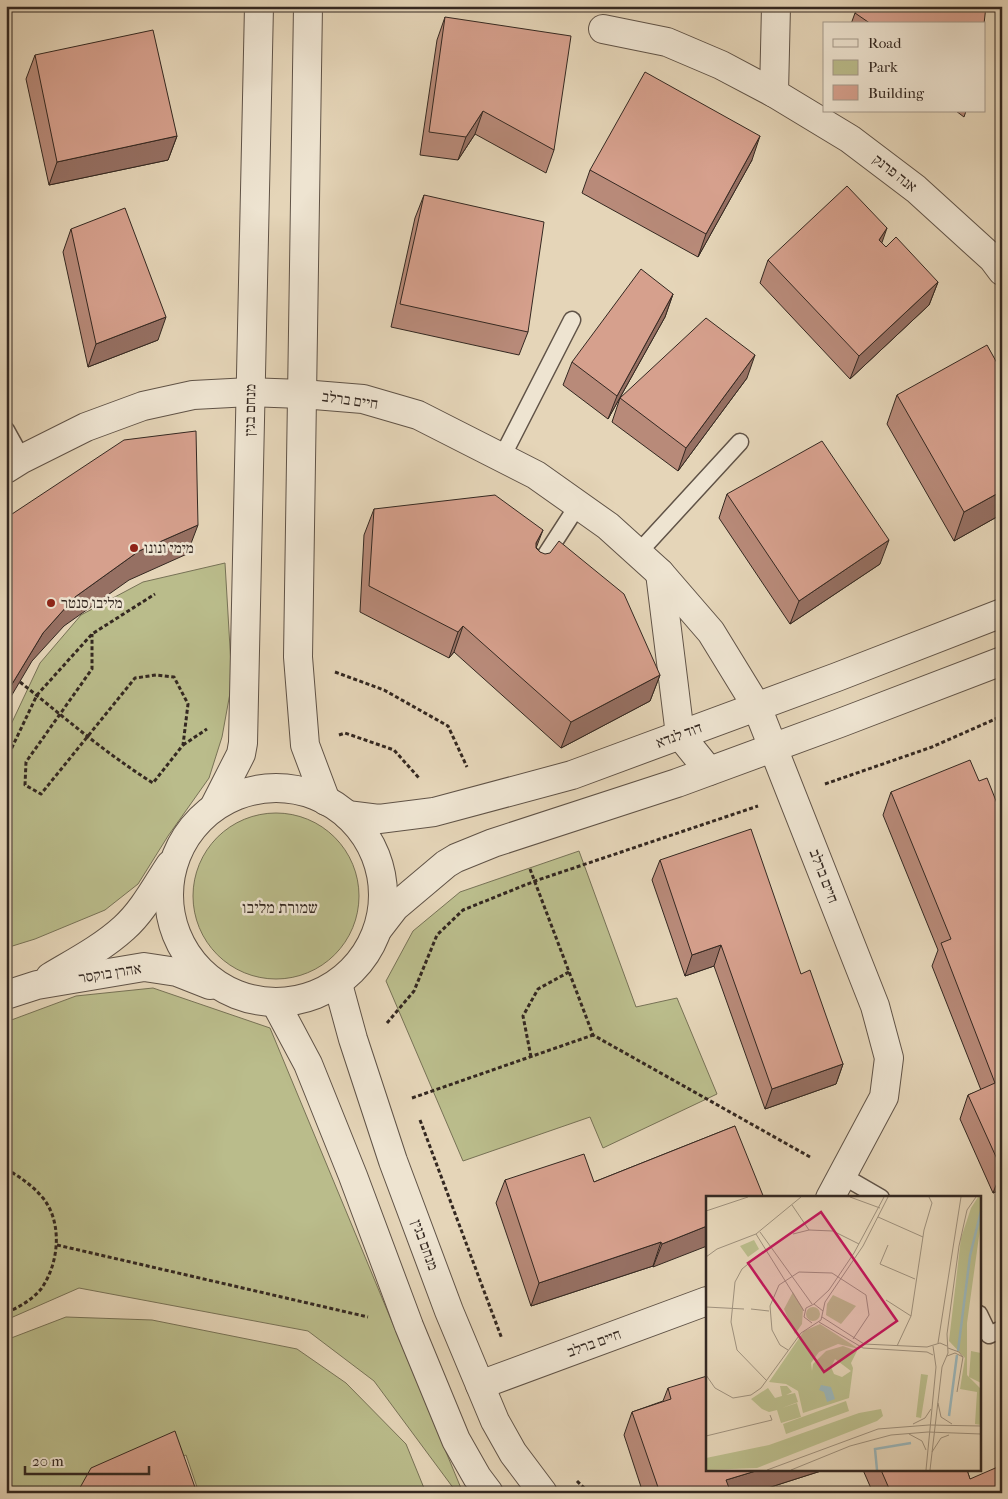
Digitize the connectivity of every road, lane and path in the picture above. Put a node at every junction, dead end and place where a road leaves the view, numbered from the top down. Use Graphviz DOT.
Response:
graph roads {
  1 [pos="259,6"];
  2 [pos="308,6"];
  3 [pos="776,6"];
  4 [pos="604,29"];
  5 [pos="774,93"];
  6 [pos="1002,271"];
  7 [pos="572,320"];
  8 [pos="250,392"];
  9 [pos="302,394"];
  10 [pos="6,430"];
  11 [pos="740,442"];
  12 [pos="502,457"];
  13 [pos="14,464"];
  14 [pos="578,505"];
  15 [pos="638,553"];
  16 [pos="536,570"];
  17 [pos="660,573"];
  18 [pos="155,594"];
  19 [pos="1002,613"];
  20 [pos="92,634"];
  21 [pos="298,658"];
  22 [pos="1002,661"];
  23 [pos="20,682"];
  24 [pos="37,695"];
  25 [pos="757,707"];
  26 [pos="59,714"];
  27 [pos="1002,716"];
  28 [pos="207,728"];
  29 [pos="680,735"];
  30 [pos="87,736"];
  31 [pos="184,745"];
  32 [pos="774,747"];
  33 [pos="6,760"];
  34 [pos="709,771"];
  35 [pos="792,795"];
  36 [pos="482,800"];
  37 [pos="214,806"];
  38 [pos="336,808"];
  39 [pos="517,836"];
  40 [pos="173,860"];
  41 [pos="535,881"];
  42 [pos="378,929"];
  43 [pos="569,972"];
  44 [pos="338,984"];
  45 [pos="37,985"];
  46 [pos="6,995"];
  47 [pos="239,997"];
  48 [pos="276,1004"];
  49 [pos="382,1029"];
  50 [pos="593,1035"];
  51 [pos="531,1056"];
  52 [pos="408,1089"];
  53 [pos="412,1098"];
  54 [pos="415,1107"];
  55 [pos="419,1116"];
  56 [pos="6,1169"];
  57 [pos="836,1187"];
  58 [pos="873,1196"];
  59 [pos="57,1245"];
  60 [pos="706,1301"];
  61 [pos="6,1313"];
  62 [pos="980,1316"];
  63 [pos="409,1326"];
  64 [pos="1002,1329"];
  65 [pos="515,1373"];
  66 [pos="480,1385"];
  67 [pos="575,1479"];
  68 [pos="489,1493"];
  69 [pos="543,1493"];
  70 [pos="589,1493"];
  1 -- 8 [label="street, מנחם בגין"];
  2 -- 9 [label="street"];
  3 -- 5 [label="street"];
  4 -- 5 [label="street, אנה פרנק"];
  5 -- 6 [label="street, אנה פרנק"];
  7 -- 12 [label="lane"];
  8 -- 9 [label="street, חיים ברלב"];
  8 -- 13 [label="street, חיים ברלב"];
  8 -- 37 [label="street, מנחם בגין"];
  9 -- 12 [label="street, חיים ברלב"];
  9 -- 21 [label="street"];
  10 -- 13 [label="lane"];
  11 -- 15 [label="lane"];
  12 -- 14 [label="street, חיים ברלב"];
  14 -- 15 [label="street, חיים ברלב"];
  14 -- 16 [label="lane"];
  15 -- 17 [label="street, חיים ברלב"];
  17 -- 25 [label="street, חיים ברלב"];
  17 -- 29 [label="street"];
  18 -- 20 [label="path"];
  19 -- 25 [label="street, דוד לנדא"];
  20 -- 24 [label="path"];
  20 -- 26 [label="path"];
  21 -- 36 [label="path"];
  21 -- 38 [label="street"];
  22 -- 32 [label="street"];
  23 -- 24 [label="path"];
  24 -- 26 [label="path"];
  24 -- 33 [label="path"];
  25 -- 29 [label="street, דוד לנדא"];
  25 -- 32 [label="street, חיים ברלב"];
  26 -- 30 [label="path"];
  26 -- 30 [label="path"];
  27 -- 35 [label="path"];
  28 -- 31 [label="path"];
  29 -- 34 [label="street"];
  29 -- 36 [label="street, דוד לנדא"];
  30 -- 31 [label="path"];
  30 -- 31 [label="path"];
  32 -- 34 [label="street"];
  32 -- 35 [label="street, חיים ברלב"];
  34 -- 39 [label="street"];
  35 -- 41 [label="path"];
  35 -- 57 [label="street, חיים ברלב"];
  36 -- 38 [label="street, דוד לנדא"];
  37 -- 38 [label="street"];
  37 -- 40 [label="street"];
  38 -- 42 [label="street"];
  39 -- 41 [label="path"];
  39 -- 42 [label="street"];
  40 -- 45 [label="street, אהרן בוקסר"];
  40 -- 47 [label="street"];
  41 -- 43 [label="path"];
  41 -- 49 [label="path"];
  42 -- 44 [label="street"];
  43 -- 50 [label="path"];
  43 -- 51 [label="path"];
  44 -- 48 [label="street"];
  44 -- 66 [label="street, מנחם בגין"];
  45 -- 46 [label="street, אהרן בוקסר"];
  45 -- 47 [label="street, אהרן בוקסר"];
  47 -- 48 [label="street"];
  48 -- 63 [label="street"];
  50 -- 51 [label="path"];
  50 -- 57 [label="path"];
  51 -- 53 [label="path"];
  52 -- 53 [label="path"];
  53 -- 54 [label="path"];
  55 -- 65 [label="path"];
  56 -- 59 [label="path"];
  57 -- 58 [label="lane"];
  59 -- 61 [label="path"];
  59 -- 63 [label="path"];
  60 -- 65 [label="street, חיים ברלב"];
  62 -- 64 [label="lane"];
  63 -- 68 [label="street"];
  65 -- 66 [label="street, חיים ברלב"];
  66 -- 69 [label="street, מנחם בגין"];
  67 -- 70 [label="path"];
}
